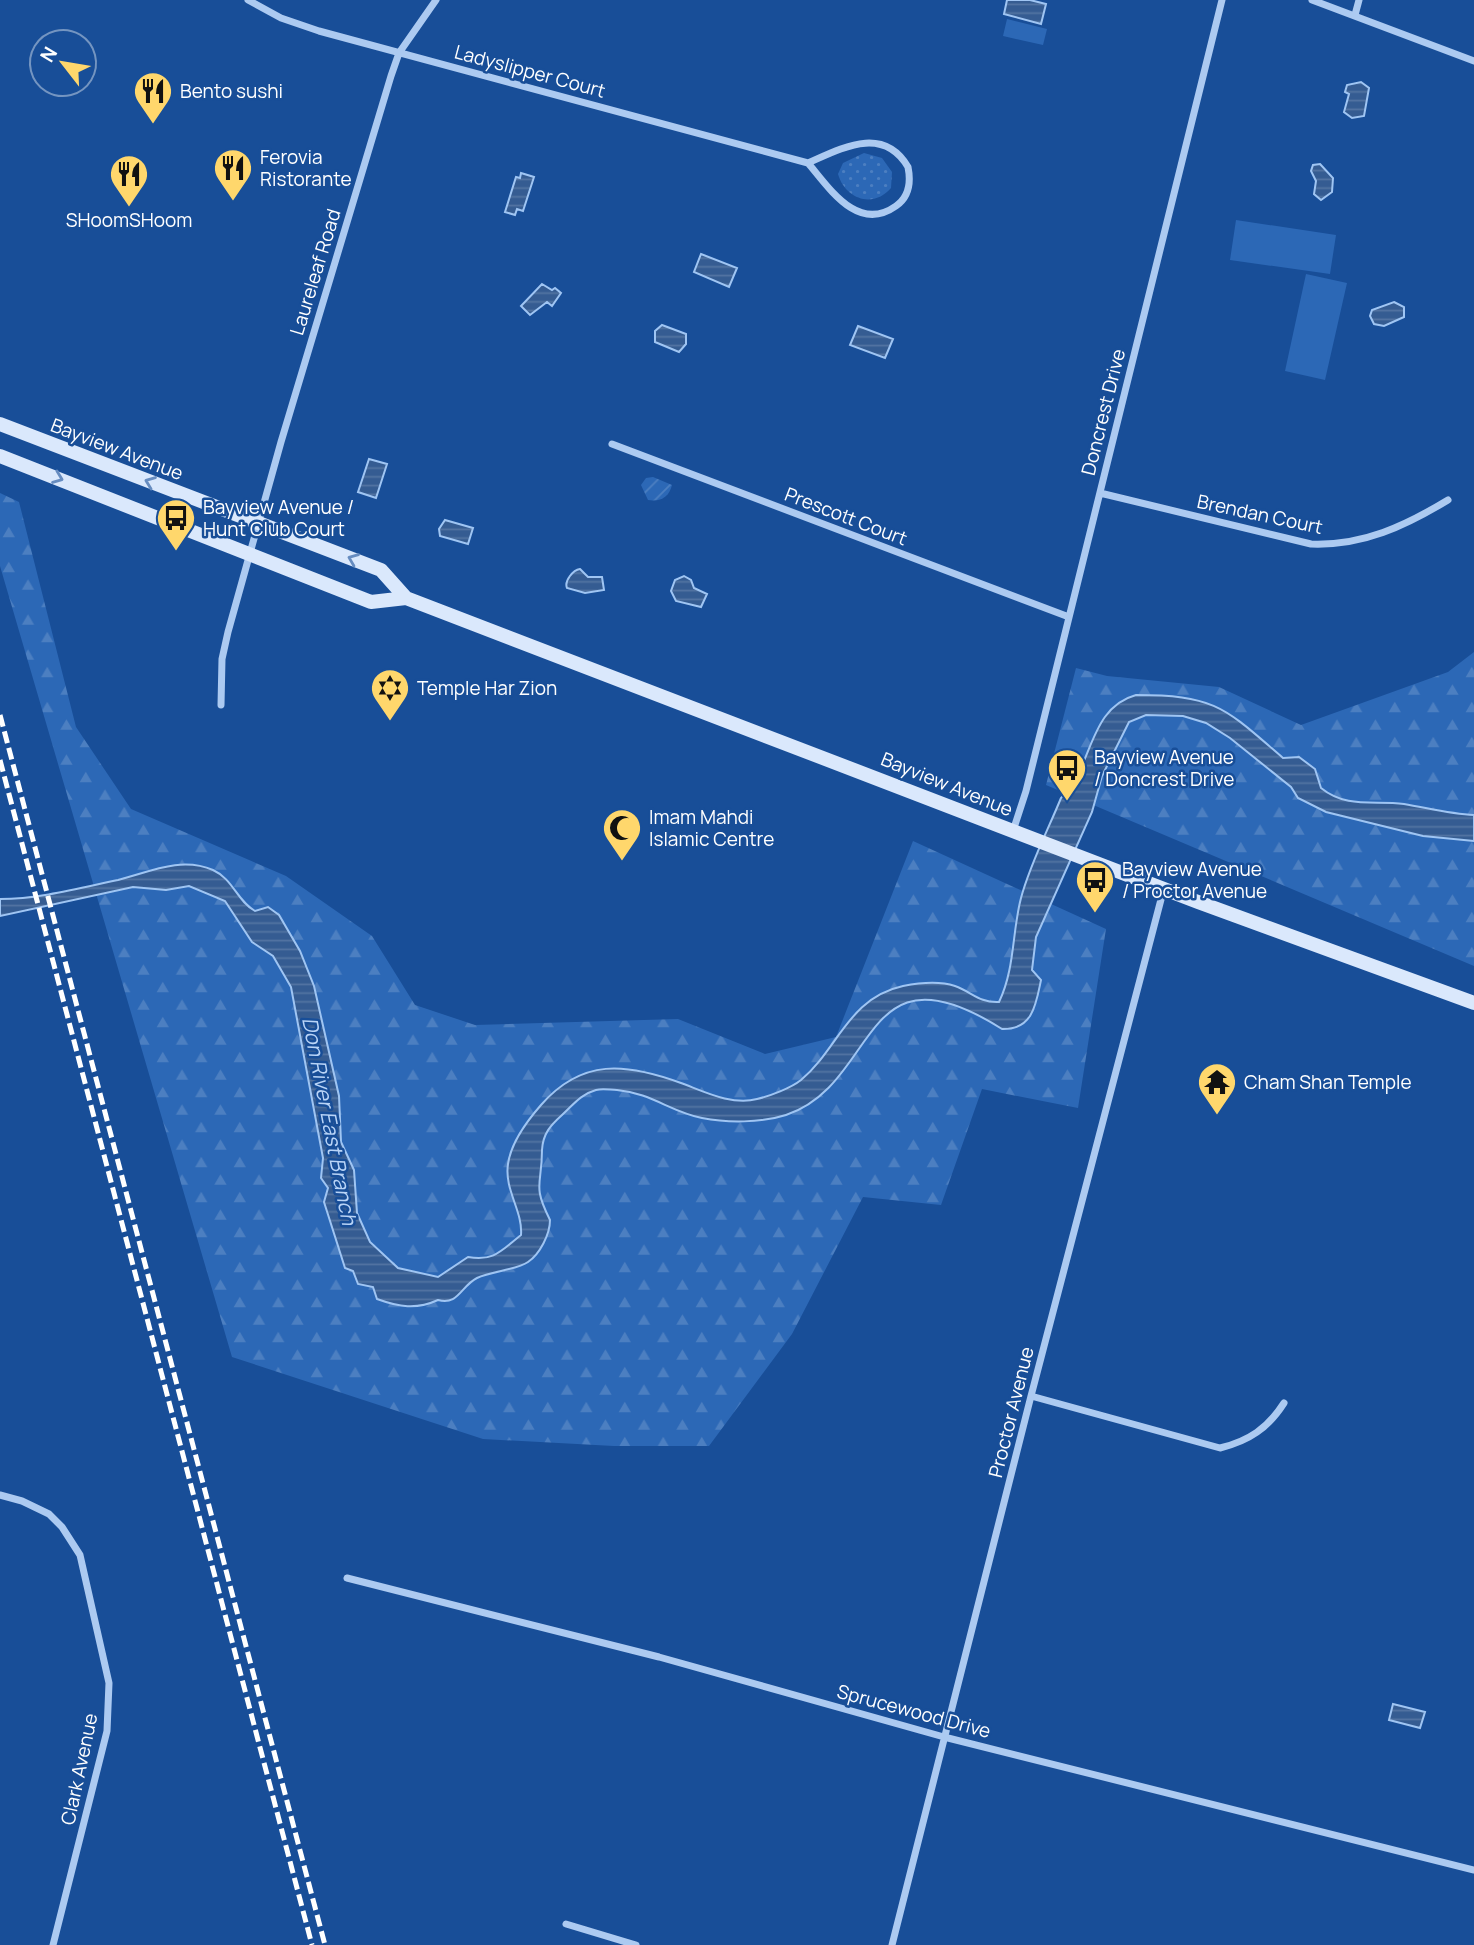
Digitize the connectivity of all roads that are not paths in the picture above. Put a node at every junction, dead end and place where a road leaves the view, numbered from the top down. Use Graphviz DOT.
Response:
graph roads {
  1 [pos="248,0"];
  2 [pos="436,0"];
  3 [pos="1222,0"];
  4 [pos="1312,0"];
  5 [pos="1359,0"];
  6 [pos="1355,15"];
  7 [pos="399,53"];
  8 [pos="1474,61"];
  9 [pos="808,163"];
  10 [pos="0,424"];
  11 [pos="612,444"];
  12 [pos="0,456"];
  13 [pos="1100,493"];
  14 [pos="1448,499"];
  15 [pos="260,523"];
  16 [pos="252,554"];
  17 [pos="406,598"];
  18 [pos="1069,617"];
  19 [pos="221,705"];
  20 [pos="1013,832"];
  21 [pos="1164,888"];
  22 [pos="1474,1003"];
  23 [pos="1031,1396"];
  24 [pos="1284,1403"];
  25 [pos="0,1495"];
  26 [pos="347,1578"];
  27 [pos="944,1737"];
  28 [pos="1474,1870"];
  29 [pos="566,1923"];
  30 [pos="53,1945"];
  31 [pos="636,1945"];
  32 [pos="892,1945"];
  1 -- 7 [label="street, Ladyslipper Court"];
  2 -- 7 [label="street, Laureleaf Road"];
  3 -- 13 [label="street, Doncrest Drive"];
  4 -- 6 [label="street"];
  5 -- 6 [label="street"];
  6 -- 8 [label="street"];
  7 -- 9 [label="street, Ladyslipper Court"];
  7 -- 15 [label="street, Laureleaf Road"];
  9 -- 9 [label="street"];
  15 -- 10 [label="main road, Bayview Avenue, one-way"];
  11 -- 18 [label="street, Prescott Court"];
  12 -- 16 [label="main road, Bayview Avenue, one-way"];
  13 -- 14 [label="street, Brendan Court"];
  13 -- 18 [label="street, Doncrest Drive"];
  15 -- 16 [label="street, Laureleaf Road"];
  17 -- 15 [label="main road, Bayview Avenue, one-way"];
  16 -- 17 [label="main road, Bayview Avenue"];
  16 -- 19 [label="street, Laureleaf Road"];
  17 -- 20 [label="main road, Bayview Avenue"];
  18 -- 20 [label="street, Doncrest Drive"];
  20 -- 21 [label="main road, Bayview Avenue"];
  21 -- 22 [label="main road, Bayview Avenue"];
  21 -- 23 [label="street, Proctor Avenue"];
  23 -- 24 [label="street"];
  23 -- 27 [label="street, Proctor Avenue"];
  25 -- 30 [label="street, Clark Avenue"];
  26 -- 27 [label="street, Sprucewood Drive"];
  27 -- 28 [label="street, Sprucewood Drive"];
  27 -- 32 [label="street, Proctor Avenue"];
  29 -- 31 [label="street"];
}
